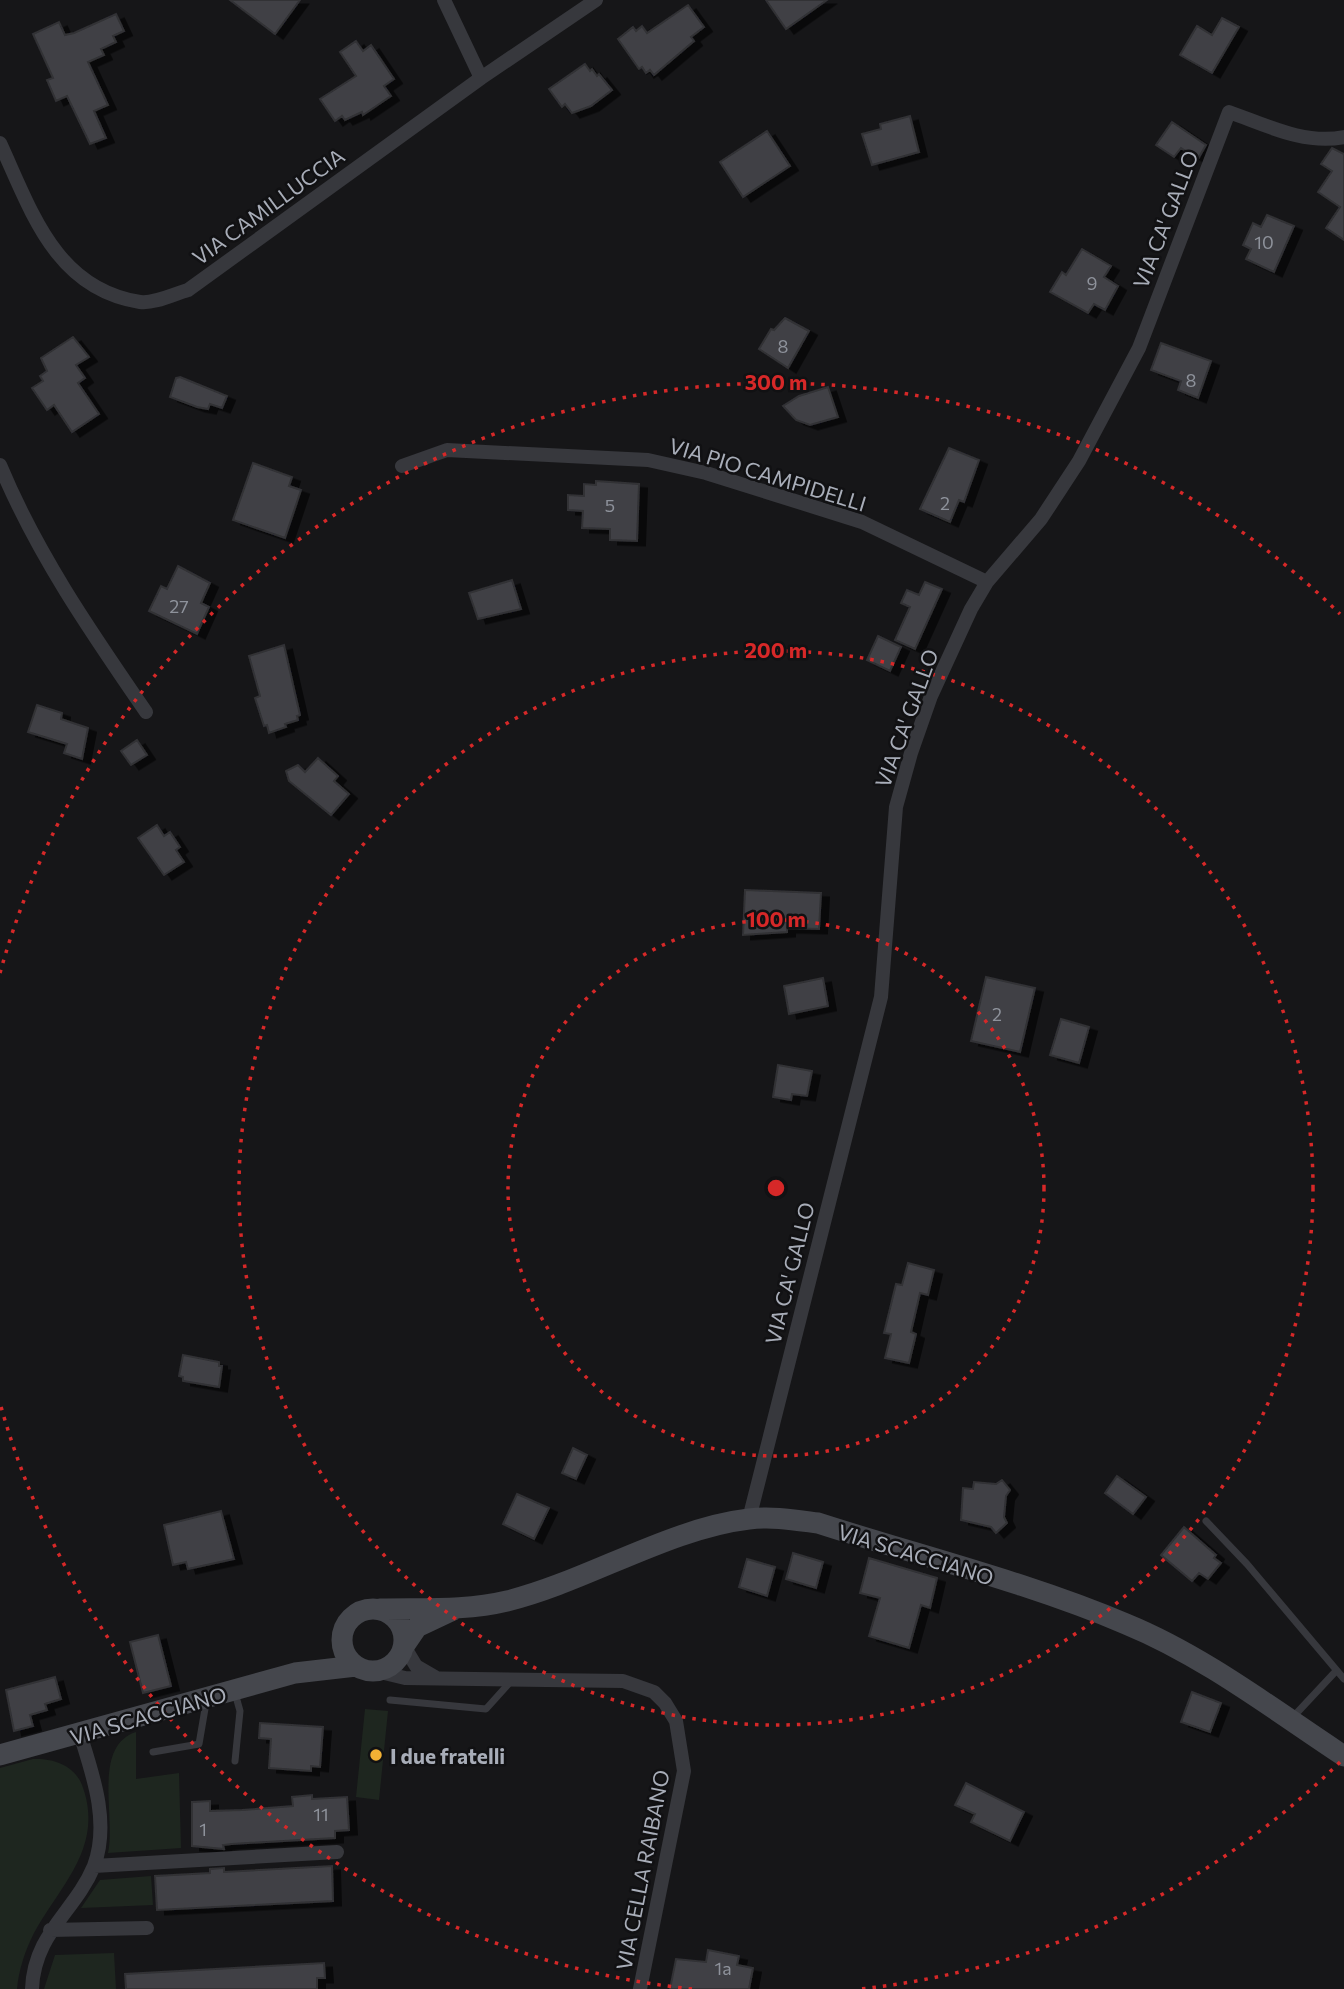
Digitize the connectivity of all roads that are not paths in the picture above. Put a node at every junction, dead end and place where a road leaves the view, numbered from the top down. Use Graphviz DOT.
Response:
graph roads {
  1 [pos="444,0"];
  2 [pos="596,0"];
  3 [pos="481,78"];
  4 [pos="1344,137"];
  5 [pos="0,143"];
  6 [pos="0,465"];
  7 [pos="401,466"];
  8 [pos="987,582"];
  9 [pos="146,712"];
  10 [pos="749,1519"];
  11 [pos="1206,1521"];
  12 [pos="458,1608"];
  13 [pos="380,1609"];
  14 [pos="343,1629"];
  15 [pos="404,1646"];
  16 [pos="366,1669"];
  17 [pos="1336,1671"];
  18 [pos="295,1673"];
  19 [pos="436,1678"];
  20 [pos="512,1679"];
  21 [pos="1344,1679"];
  22 [pos="235,1690"];
  23 [pos="207,1698"];
  24 [pos="390,1700"];
  25 [pos="1289,1720"];
  26 [pos="80,1734"];
  27 [pos="153,1752"];
  28 [pos="0,1755"];
  29 [pos="1344,1756"];
  30 [pos="235,1761"];
  31 [pos="337,1852"];
  32 [pos="93,1866"];
  33 [pos="147,1928"];
  34 [pos="50,1930"];
  35 [pos="32,1989"];
  36 [pos="640,1989"];
  1 -- 3 [label="street"];
  2 -- 3 [label="street, VIA CAMILLUCCIA"];
  3 -- 5 [label="street, VIA CAMILLUCCIA"];
  4 -- 8 [label="street, VIA CA' GALLO"];
  6 -- 9 [label="street"];
  7 -- 8 [label="street, VIA PIO CAMPIDELLI"];
  8 -- 10 [label="street, VIA CA' GALLO"];
  10 -- 12 [label="street, VIA SCACCIANO"];
  10 -- 25 [label="street, VIA SCACCIANO"];
  11 -- 17 [label="lane"];
  12 -- 13 [label="street, VIA SCACCIANO"];
  12 -- 15 [label="street, VIA SCACCIANO"];
  13 -- 14 [label="street, VIA SCACCIANO"];
  13 -- 15 [label="street"];
  14 -- 16 [label="street"];
  14 -- 18 [label="street, VIA SCACCIANO"];
  15 -- 16 [label="street, VIA SCACCIANO"];
  15 -- 19 [label="street"];
  16 -- 18 [label="street, VIA SCACCIANO"];
  16 -- 19 [label="street, VIA CELLA RAIBANO"];
  17 -- 21 [label="lane"];
  17 -- 25 [label="lane"];
  18 -- 22 [label="street, VIA SCACCIANO"];
  19 -- 20 [label="street, VIA CELLA RAIBANO"];
  20 -- 24 [label="lane"];
  20 -- 36 [label="street, VIA CELLA RAIBANO"];
  22 -- 23 [label="street, VIA SCACCIANO"];
  22 -- 30 [label="lane"];
  23 -- 26 [label="street, VIA SCACCIANO"];
  23 -- 27 [label="lane"];
  25 -- 29 [label="street, VIA SCACCIANO"];
  26 -- 28 [label="street, VIA SCACCIANO"];
  26 -- 32 [label="street"];
  31 -- 32 [label="street"];
  32 -- 34 [label="street"];
  33 -- 34 [label="street"];
  34 -- 35 [label="street"];
}
